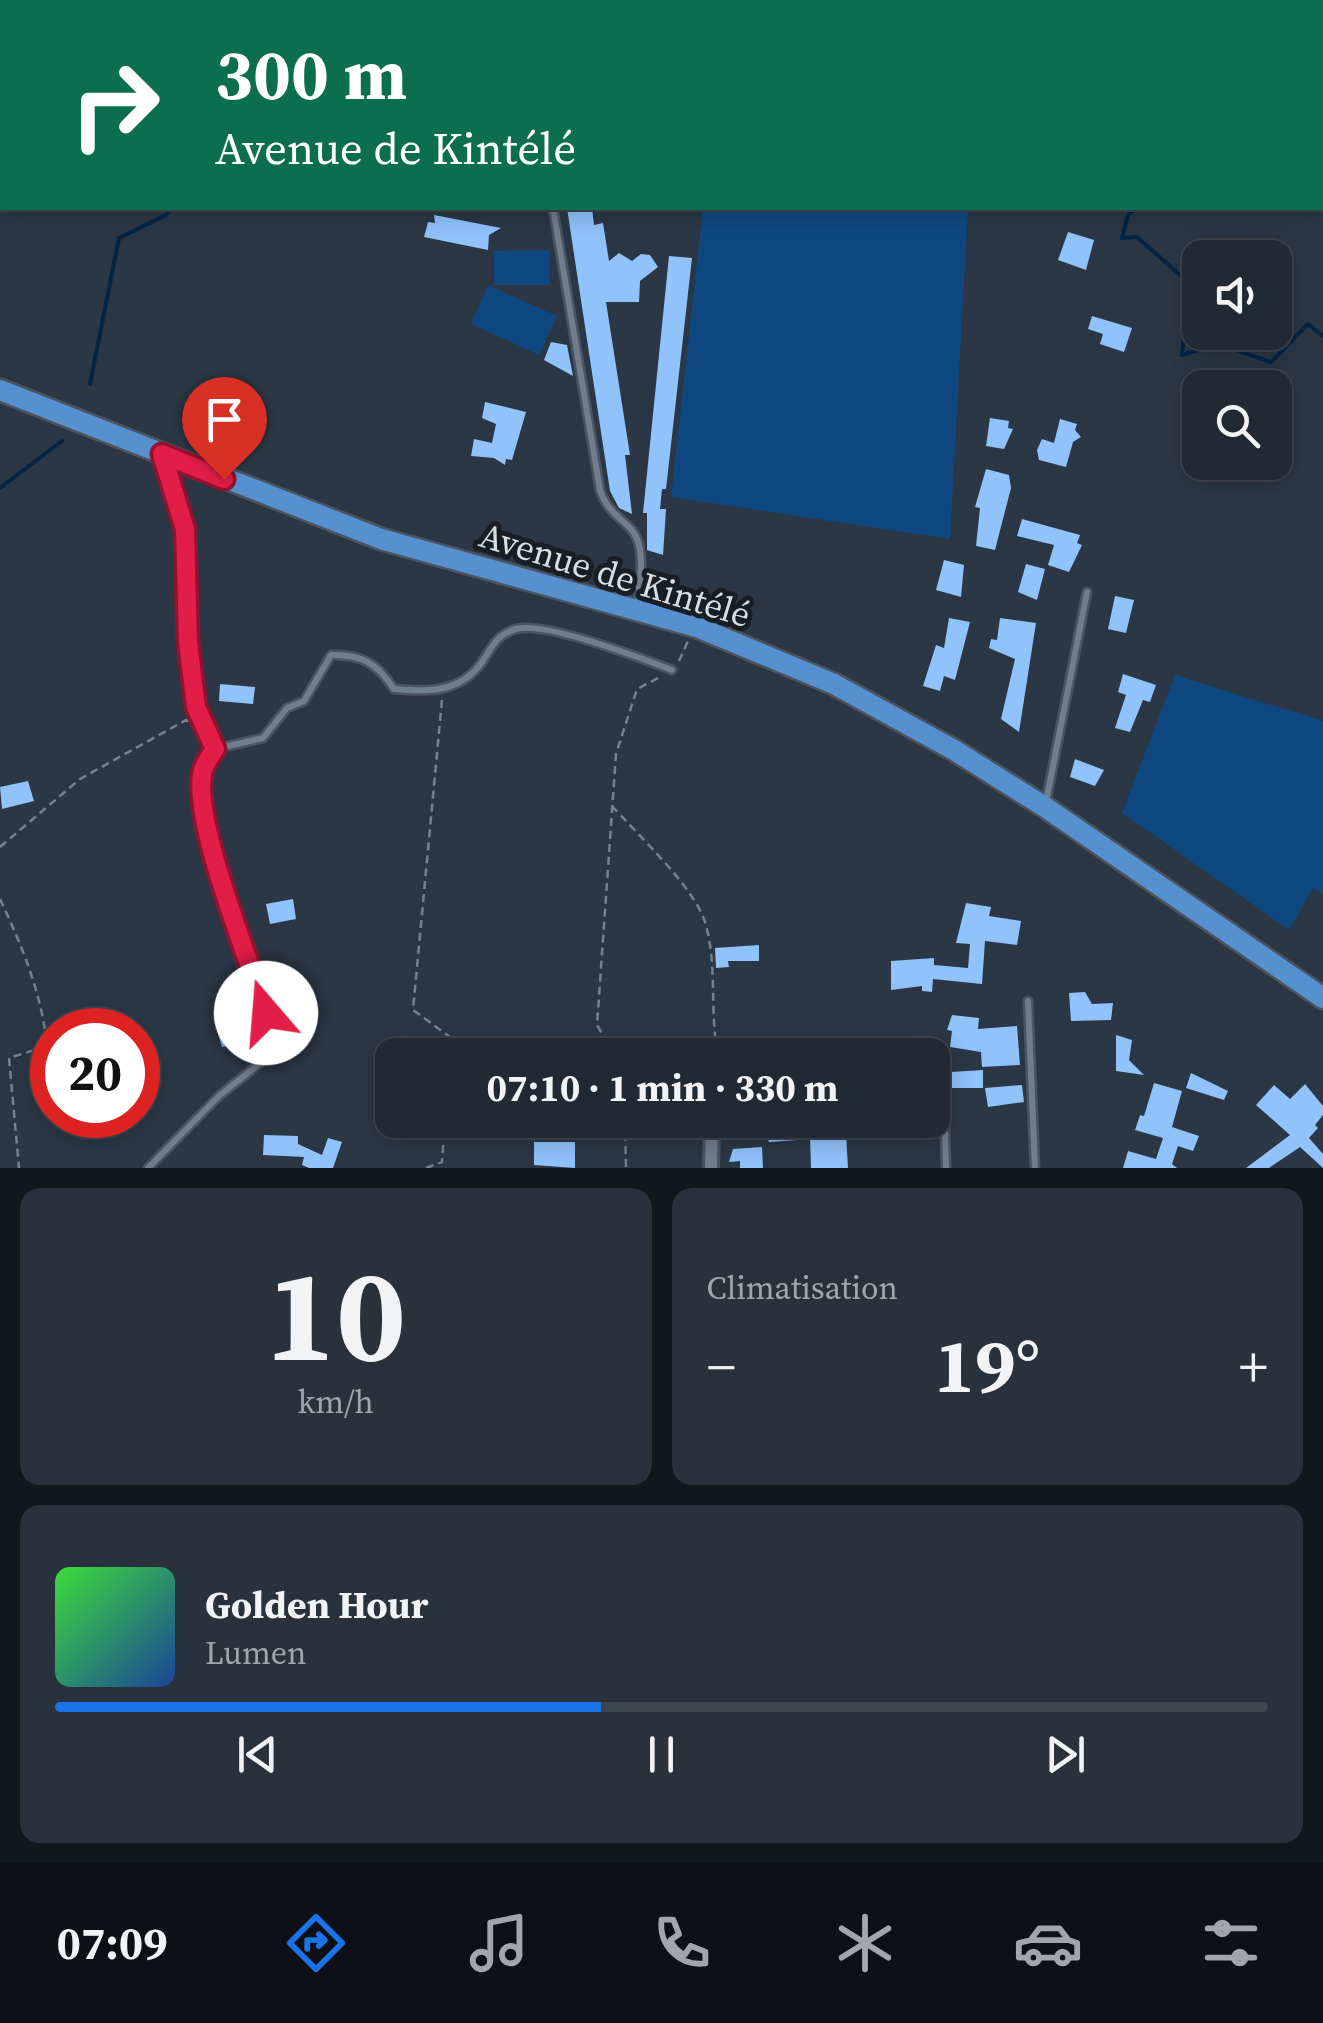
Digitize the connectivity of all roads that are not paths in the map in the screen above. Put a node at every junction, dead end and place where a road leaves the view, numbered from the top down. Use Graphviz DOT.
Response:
graph roads {
  1 [pos="553,210"];
  2 [pos="0,390"];
  3 [pos="162,454"];
  4 [pos="1087,592"];
  5 [pos="637,610"];
  6 [pos="672,670"];
  7 [pos="215,749"];
  8 [pos="1045,807"];
  9 [pos="1323,998"];
  10 [pos="1028,1002"];
  11 [pos="712,1138"];
  12 [pos="945,1138"];
  13 [pos="148,1168"];
  14 [pos="712,1168"];
  15 [pos="946,1168"];
  16 [pos="1035,1168"];
  1 -- 5 [label="lane"];
  2 -- 3 [label="main road, Avenue de Kintélé"];
  3 -- 5 [label="main road, Avenue de Kintélé"];
  3 -- 7 [label="lane"];
  4 -- 8 [label="lane"];
  5 -- 8 [label="main road, Avenue de Kintélé"];
  6 -- 7 [label="lane"];
  7 -- 13 [label="lane"];
  8 -- 9 [label="main road, Avenue de Kintélé"];
  10 -- 16 [label="lane"];
  11 -- 14 [label="street"];
  12 -- 15 [label="lane"];
}
